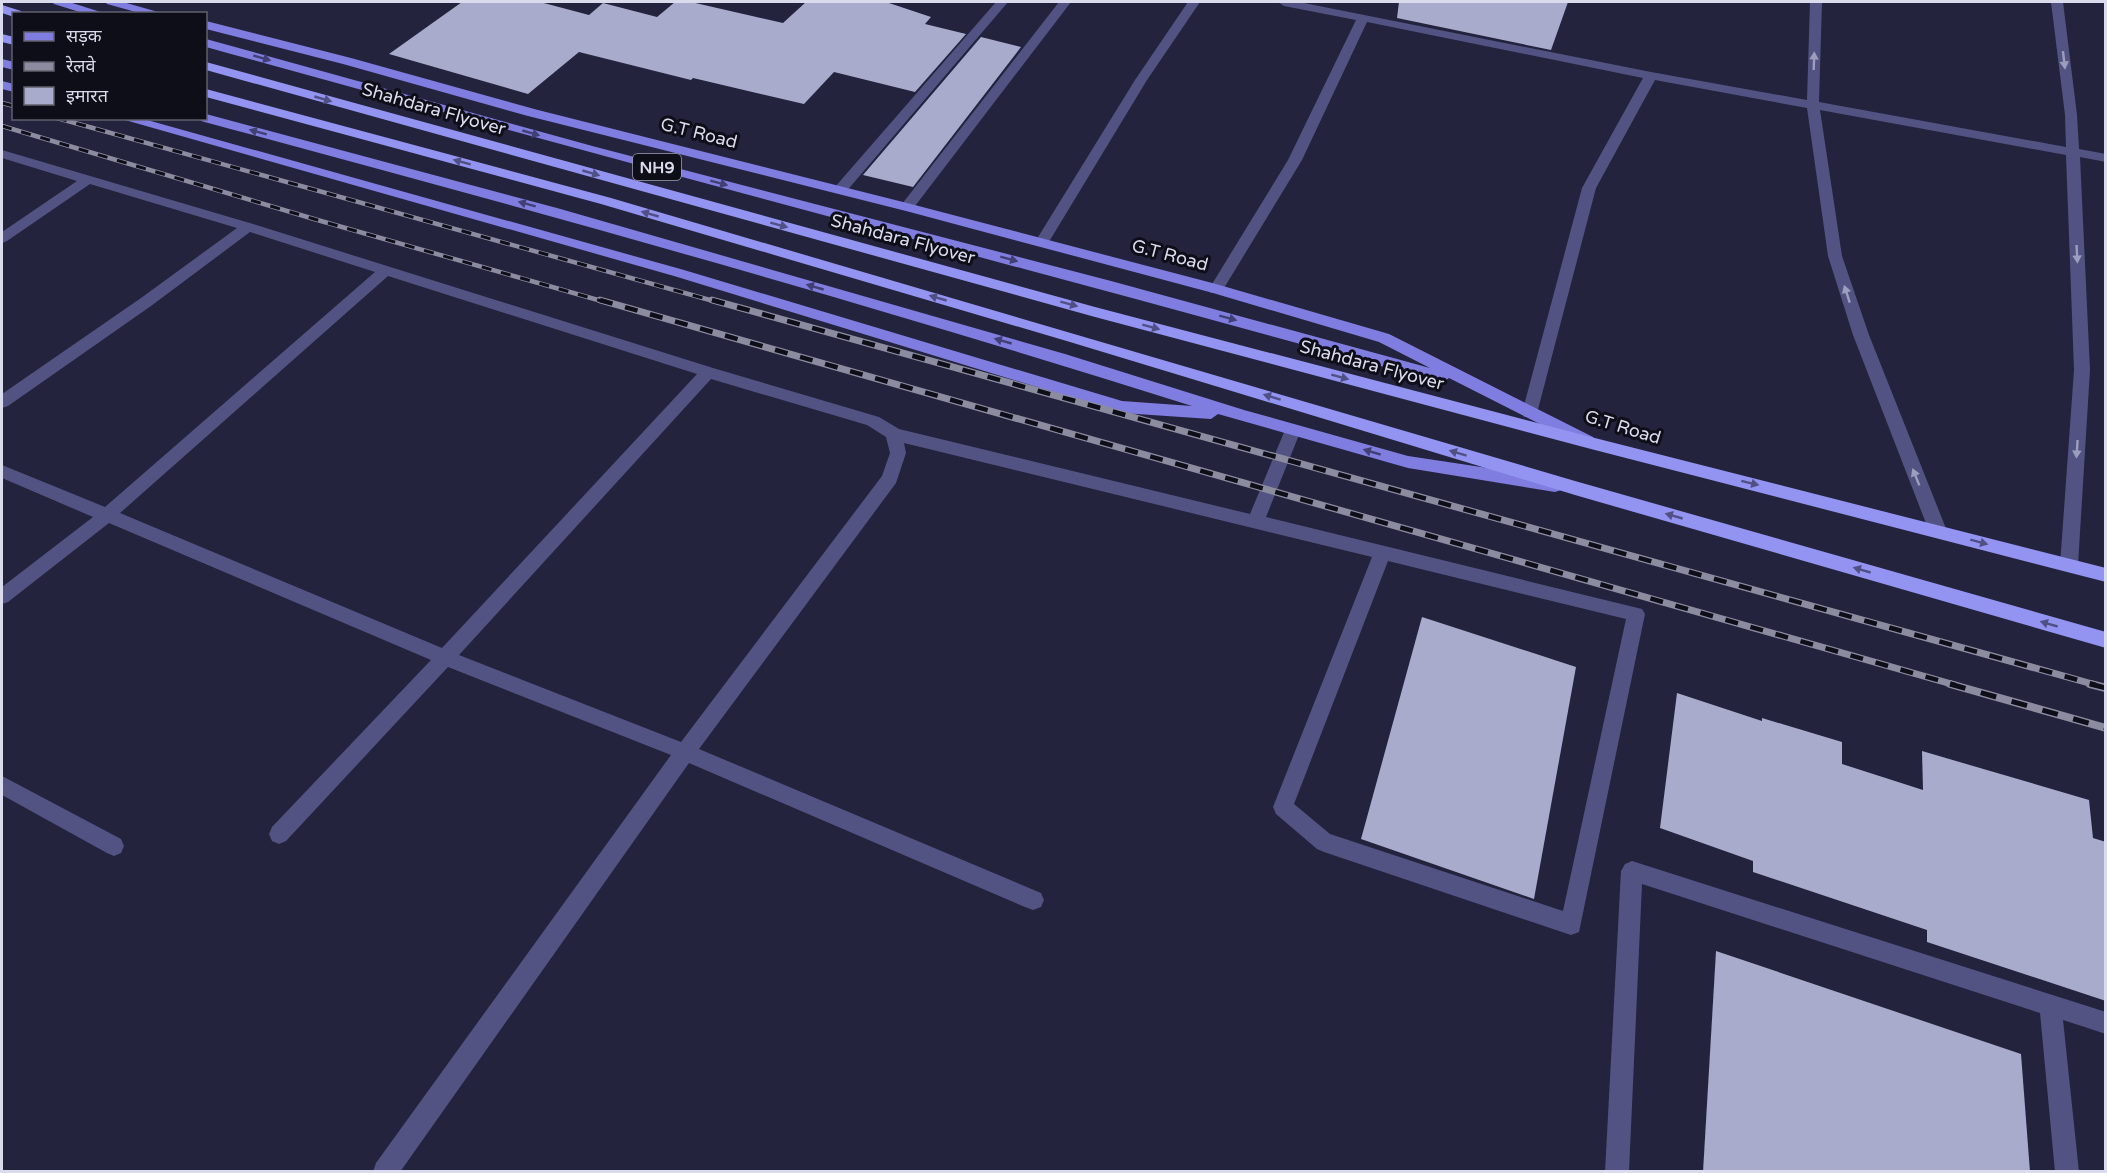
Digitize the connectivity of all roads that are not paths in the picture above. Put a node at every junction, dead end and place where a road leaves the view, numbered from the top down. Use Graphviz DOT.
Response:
graph roads {
  1 [pos="58,2"];
  2 [pos="111,2"];
  3 [pos="1002,2"];
  4 [pos="1065,2"];
  5 [pos="1194,2"];
  6 [pos="1284,2"];
  7 [pos="1816,2"];
  8 [pos="2057,2"];
  9 [pos="94,12"];
  10 [pos="151,12"];
  11 [pos="1364,19"];
  12 [pos="207,25"];
  13 [pos="207,43"];
  14 [pos="207,66"];
  15 [pos="1652,76"];
  16 [pos="207,93"];
  17 [pos="1813,104"];
  18 [pos="207,118"];
  19 [pos="131,120"];
  20 [pos="2073,152"];
  21 [pos="2,154"];
  22 [pos="2106,158"];
  23 [pos="87,180"];
  24 [pos="840,190"];
  25 [pos="907,207"];
  26 [pos="248,226"];
  27 [pos="2,238"];
  28 [pos="1042,242"];
  29 [pos="386,270"];
  30 [pos="1216,289"];
  31 [pos="708,372"];
  32 [pos="1476,386"];
  33 [pos="2,402"];
  34 [pos="1530,413"];
  35 [pos="1243,416"];
  36 [pos="1293,430"];
  37 [pos="894,434"];
  38 [pos="1591,443"];
  39 [pos="2,471"];
  40 [pos="1575,488"];
  41 [pos="107,515"];
  42 [pos="1255,522"];
  43 [pos="1938,531"];
  44 [pos="1383,552"];
  45 [pos="2070,566"];
  46 [pos="2106,575"];
  47 [pos="2,597"];
  48 [pos="2106,640"];
  49 [pos="445,658"];
  50 [pos="685,752"];
  51 [pos="2,785"];
  52 [pos="279,834"];
  53 [pos="114,846"];
  54 [pos="1033,900"];
  55 [pos="2050,1004"];
  56 [pos="2106,1023"];
  57 [pos="385,1172"];
  58 [pos="1617,1172"];
  59 [pos="2067,1172"];
  1 -- 9 [label="main road"];
  2 -- 10 [label="main road"];
  3 -- 24 [label="street"];
  4 -- 25 [label="street"];
  5 -- 28 [label="street"];
  6 -- 11 [label="street"];
  17 -- 7 [label="street, one-way"];
  8 -- 20 [label="street, one-way"];
  11 -- 15 [label="street"];
  11 -- 30 [label="street"];
  12 -- 24 [label="main road, G.T Road"];
  13 -- 32 [label="main road, Shahdara Flyover / NH9, one-way"];
  14 -- 38 [label="highway, Shahdara Flyover, one-way"];
  15 -- 17 [label="street"];
  15 -- 34 [label="street"];
  40 -- 16 [label="highway, one-way"];
  17 -- 20 [label="street"];
  43 -- 17 [label="street, one-way"];
  35 -- 18 [label="main road, one-way"];
  19 -- 35 [label="main road"];
  20 -- 22 [label="street"];
  20 -- 45 [label="street, one-way"];
  21 -- 23 [label="street"];
  23 -- 26 [label="street"];
  23 -- 27 [label="street"];
  24 -- 25 [label="main road, G.T Road"];
  25 -- 28 [label="main road, G.T Road"];
  26 -- 29 [label="street"];
  26 -- 33 [label="street"];
  28 -- 30 [label="main road, G.T Road"];
  29 -- 31 [label="street"];
  29 -- 41 [label="street"];
  30 -- 32 [label="main road, G.T Road"];
  31 -- 37 [label="street"];
  31 -- 49 [label="street"];
  32 -- 34 [label="main road, G.T Road"];
  34 -- 38 [label="main road, G.T Road"];
  35 -- 36 [label="main road"];
  40 -- 36 [label="main road, one-way"];
  36 -- 42 [label="street"];
  37 -- 42 [label="street"];
  37 -- 50 [label="street"];
  38 -- 43 [label="highway, G.T Road, one-way"];
  39 -- 41 [label="street"];
  48 -- 40 [label="highway, one-way"];
  41 -- 47 [label="street"];
  41 -- 49 [label="street"];
  42 -- 44 [label="street"];
  43 -- 45 [label="highway, G.T Road, one-way"];
  44 -- 44 [label="street"];
  45 -- 46 [label="highway, G.T Road"];
  49 -- 50 [label="street"];
  49 -- 52 [label="street"];
  50 -- 54 [label="street"];
  50 -- 57 [label="street"];
  51 -- 53 [label="street"];
  55 -- 56 [label="street"];
  55 -- 58 [label="street"];
  55 -- 59 [label="street"];
}
